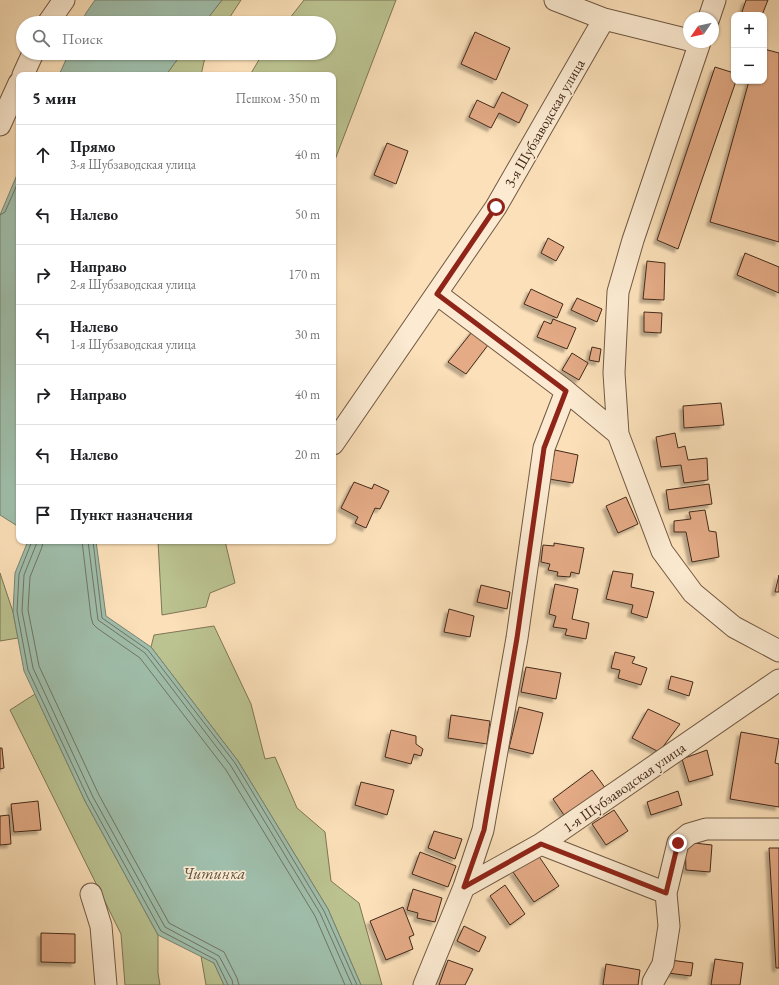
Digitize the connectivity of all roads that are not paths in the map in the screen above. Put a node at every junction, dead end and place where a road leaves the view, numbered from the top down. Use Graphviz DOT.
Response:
graph roads {
  1 [pos="64,0"];
  2 [pos="555,0"];
  3 [pos="715,0"];
  4 [pos="710,12"];
  5 [pos="53,16"];
  6 [pos="604,19"];
  7 [pos="683,39"];
  8 [pos="695,48"];
  9 [pos="30,60"];
  10 [pos="24,72"];
  11 [pos="16,90"];
  12 [pos="0,125"];
  13 [pos="437,294"];
  14 [pos="566,391"];
  15 [pos="618,434"];
  16 [pos="336,440"];
  17 [pos="779,651"];
  18 [pos="779,680"];
  19 [pos="779,829"];
  20 [pos="541,844"];
  21 [pos="464,887"];
  22 [pos="666,893"];
  23 [pos="91,894"];
  24 [pos="106,985"];
  25 [pos="424,985"];
  26 [pos="653,985"];
  1 -- 5 [label="street"];
  2 -- 6 [label="street"];
  3 -- 4 [label="street"];
  6 -- 7 [label="street"];
  6 -- 13 [label="street, 3-я Шубзаводская улица"];
  8 -- 15 [label="street"];
  9 -- 10 [label="street"];
  11 -- 12 [label="street"];
  13 -- 14 [label="street"];
  13 -- 16 [label="street, 3-я Шубзаводская улица"];
  14 -- 15 [label="street"];
  14 -- 21 [label="street"];
  15 -- 17 [label="street"];
  18 -- 20 [label="street, 1-я Шубзаводская улица"];
  19 -- 22 [label="street"];
  20 -- 21 [label="street, 1-я Шубзаводская улица"];
  20 -- 22 [label="street"];
  21 -- 25 [label="street"];
  22 -- 26 [label="street"];
  23 -- 24 [label="street"];
}
